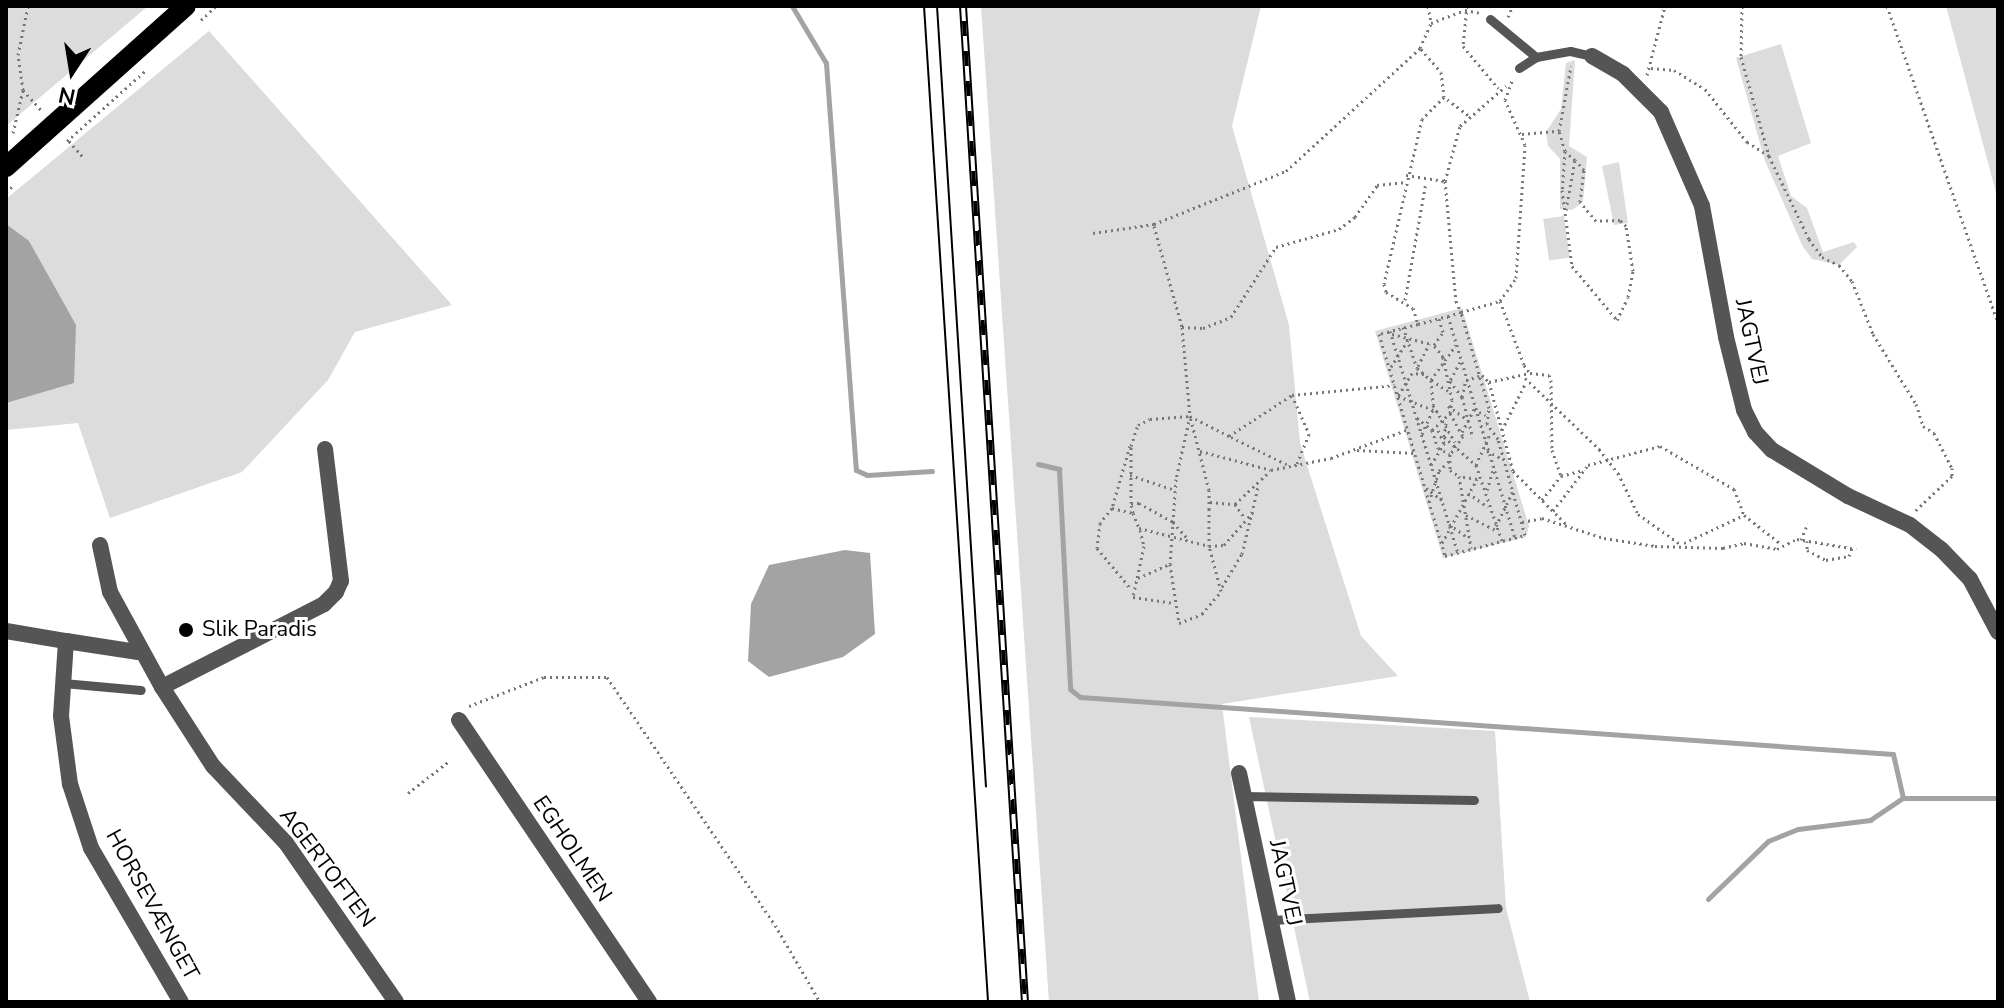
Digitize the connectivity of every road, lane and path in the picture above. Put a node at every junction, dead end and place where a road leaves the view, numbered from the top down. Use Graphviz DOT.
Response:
graph roads {
  1 [pos="28,6"];
  2 [pos="186,6"];
  3 [pos="1428,6"];
  4 [pos="1665,6"];
  5 [pos="1742,6"];
  6 [pos="1887,6"];
  7 [pos="1466,8"];
  8 [pos="1490,19"];
  9 [pos="1431,23"];
  10 [pos="1420,48"];
  11 [pos="1570,51"];
  12 [pos="1592,56"];
  13 [pos="1536,57"];
  14 [pos="1519,68"];
  15 [pos="1651,68"];
  16 [pos="1506,86"];
  17 [pos="1499,89"];
  18 [pos="1641,90"];
  19 [pos="1444,97"];
  20 [pos="1468,115"];
  21 [pos="1559,131"];
  22 [pos="13,133"];
  23 [pos="1522,134"];
  24 [pos="1565,151"];
  25 [pos="1769,156"];
  26 [pos="1575,160"];
  27 [pos="6,167"];
  28 [pos="1406,175"];
  29 [pos="1427,181"];
  30 [pos="1445,181"];
  31 [pos="1404,182"];
  32 [pos="1571,201"];
  33 [pos="1580,202"];
  34 [pos="1566,210"];
  35 [pos="1154,224"];
  36 [pos="1093,233"];
  37 [pos="1405,300"];
  38 [pos="1500,301"];
  39 [pos="1461,312"];
  40 [pos="1448,316"];
  41 [pos="1439,318"];
  42 [pos="1998,323"];
  43 [pos="1418,324"];
  44 [pos="1182,327"];
  45 [pos="1403,327"];
  46 [pos="1391,332"];
  47 [pos="1408,340"];
  48 [pos="1432,344"];
  49 [pos="1456,345"];
  50 [pos="1398,356"];
  51 [pos="1461,361"];
  52 [pos="1443,366"];
  53 [pos="1402,368"];
  54 [pos="1417,368"];
  55 [pos="1390,370"];
  56 [pos="1412,373"];
  57 [pos="1530,373"];
  58 [pos="1424,374"];
  59 [pos="1480,376"];
  60 [pos="1405,380"];
  61 [pos="1431,380"];
  62 [pos="1466,380"];
  63 [pos="1526,380"];
  64 [pos="1450,381"];
  65 [pos="1489,382"];
  66 [pos="1395,385"];
  67 [pos="1449,392"];
  68 [pos="1292,395"];
  69 [pos="1398,396"];
  70 [pos="1462,397"];
  71 [pos="1413,406"];
  72 [pos="1448,406"];
  73 [pos="1554,406"];
  74 [pos="1435,409"];
  75 [pos="1474,409"];
  76 [pos="1450,413"];
  77 [pos="1485,415"];
  78 [pos="1190,416"];
  79 [pos="1417,418"];
  80 [pos="1468,420"];
  81 [pos="1444,422"];
  82 [pos="1426,425"];
  83 [pos="1434,428"];
  84 [pos="1409,429"];
  85 [pos="1502,430"];
  86 [pos="1490,433"];
  87 [pos="1422,434"];
  88 [pos="1463,434"];
  89 [pos="1229,436"];
  90 [pos="1444,437"];
  91 [pos="1473,438"];
  92 [pos="1455,442"];
  93 [pos="1484,442"];
  94 [pos="1131,446"];
  95 [pos="1438,448"];
  96 [pos="325,449"];
  97 [pos="1199,450"];
  98 [pos="1357,450"];
  99 [pos="1487,451"];
  100 [pos="1415,453"];
  101 [pos="1450,454"];
  102 [pos="1504,459"];
  103 [pos="1450,460"];
  104 [pos="1608,462"];
  105 [pos="1297,464"];
  106 [pos="1288,465"];
  107 [pos="1431,465"];
  108 [pos="1476,465"];
  109 [pos="1493,469"];
  110 [pos="1271,470"];
  111 [pos="1584,470"];
  112 [pos="1129,475"];
  113 [pos="1459,476"];
  114 [pos="1561,476"];
  115 [pos="1477,479"];
  116 [pos="1436,482"];
  117 [pos="1258,487"];
  118 [pos="1425,487"];
  119 [pos="1175,490"];
  120 [pos="1487,490"];
  121 [pos="1466,491"];
  122 [pos="1513,491"];
  123 [pos="1432,493"];
  124 [pos="1465,498"];
  125 [pos="1442,500"];
  126 [pos="1542,500"];
  127 [pos="1505,501"];
  128 [pos="1210,502"];
  129 [pos="1429,502"];
  130 [pos="1131,503"];
  131 [pos="1235,504"];
  132 [pos="1488,507"];
  133 [pos="1112,508"];
  134 [pos="1553,511"];
  135 [pos="1253,512"];
  136 [pos="1133,513"];
  137 [pos="1466,515"];
  138 [pos="1744,515"];
  139 [pos="1244,517"];
  140 [pos="1173,522"];
  141 [pos="1522,522"];
  142 [pos="1448,523"];
  143 [pos="1808,523"];
  144 [pos="1910,525"];
  145 [pos="1568,527"];
  146 [pos="1139,528"];
  147 [pos="1497,528"];
  148 [pos="1172,535"];
  149 [pos="1187,538"];
  150 [pos="1468,538"];
  151 [pos="1515,538"];
  152 [pos="1801,540"];
  153 [pos="1502,541"];
  154 [pos="1807,541"];
  155 [pos="1442,543"];
  156 [pos="1680,544"];
  157 [pos="1781,544"];
  158 [pos="100,545"];
  159 [pos="1209,546"];
  160 [pos="1471,549"];
  161 [pos="1458,553"];
  162 [pos="1170,564"];
  163 [pos="1138,578"];
  164 [pos="1131,589"];
  165 [pos="1221,591"];
  166 [pos="1174,603"];
  167 [pos="6,631"];
  168 [pos="1998,632"];
  169 [pos="66,641"];
  170 [pos="138,652"];
  171 [pos="63,683"];
  172 [pos="162,687"];
  173 [pos="141,690"];
  174 [pos="459,720"];
  175 [pos="448,762"];
  176 [pos="1239,773"];
  177 [pos="408,793"];
  178 [pos="1244,796"];
  179 [pos="1474,800"];
  180 [pos="1498,908"];
  181 [pos="1271,920"];
  182 [pos="181,1002"];
  183 [pos="396,1002"];
  184 [pos="649,1002"];
  185 [pos="820,1002"];
  186 [pos="1288,1002"];
  1 -- 22 [label="path"];
  2 -- 27 [label="main road"];
  3 -- 9 [label="path"];
  4 -- 15 [label="path"];
  5 -- 25 [label="path"];
  6 -- 42 [label="path"];
  7 -- 8 [label="path"];
  7 -- 9 [label="path"];
  7 -- 17 [label="path"];
  8 -- 13 [label="lane"];
  9 -- 10 [label="path"];
  10 -- 19 [label="path"];
  10 -- 35 [label="path"];
  11 -- 12 [label="lane, JAGTVEJ"];
  11 -- 13 [label="lane, JAGTVEJ"];
  11 -- 21 [label="path"];
  12 -- 18 [label="street, JAGTVEJ"];
  13 -- 14 [label="lane, JAGTVEJ"];
  14 -- 16 [label="path"];
  15 -- 18 [label="path"];
  15 -- 25 [label="path"];
  16 -- 17 [label="path"];
  16 -- 23 [label="path"];
  17 -- 20 [label="path"];
  18 -- 144 [label="street, JAGTVEJ"];
  19 -- 20 [label="path"];
  19 -- 28 [label="path"];
  20 -- 30 [label="path"];
  21 -- 23 [label="path"];
  21 -- 24 [label="path"];
  23 -- 38 [label="path"];
  24 -- 26 [label="path"];
  24 -- 34 [label="path"];
  25 -- 144 [label="path"];
  26 -- 32 [label="path"];
  26 -- 33 [label="path"];
  28 -- 29 [label="path"];
  28 -- 31 [label="path"];
  29 -- 30 [label="path"];
  29 -- 37 [label="path"];
  30 -- 39 [label="path"];
  31 -- 37 [label="path"];
  31 -- 44 [label="path"];
  32 -- 33 [label="path"];
  32 -- 34 [label="path"];
  33 -- 34 [label="path"];
  35 -- 36 [label="path"];
  35 -- 44 [label="path"];
  37 -- 43 [label="path"];
  38 -- 39 [label="path"];
  38 -- 57 [label="path"];
  39 -- 40 [label="path"];
  39 -- 59 [label="path"];
  40 -- 41 [label="path"];
  40 -- 49 [label="path"];
  41 -- 43 [label="path"];
  41 -- 48 [label="path"];
  43 -- 45 [label="path"];
  44 -- 78 [label="path"];
  45 -- 46 [label="path"];
  45 -- 47 [label="path"];
  46 -- 47 [label="path"];
  46 -- 50 [label="path"];
  46 -- 55 [label="path"];
  47 -- 48 [label="path"];
  47 -- 50 [label="path"];
  47 -- 54 [label="path"];
  48 -- 52 [label="path"];
  48 -- 54 [label="path"];
  49 -- 51 [label="path"];
  49 -- 52 [label="path"];
  50 -- 53 [label="path"];
  50 -- 55 [label="path"];
  51 -- 62 [label="path"];
  51 -- 64 [label="path"];
  52 -- 61 [label="path"];
  52 -- 64 [label="path"];
  53 -- 56 [label="path"];
  53 -- 60 [label="path"];
  54 -- 56 [label="path"];
  54 -- 58 [label="path"];
  55 -- 66 [label="path"];
  56 -- 58 [label="path"];
  56 -- 60 [label="path"];
  57 -- 63 [label="path"];
  57 -- 73 [label="path"];
  58 -- 61 [label="path"];
  59 -- 62 [label="path"];
  59 -- 65 [label="path"];
  59 -- 77 [label="path"];
  60 -- 69 [label="path"];
  60 -- 71 [label="path"];
  61 -- 67 [label="path"];
  61 -- 74 [label="path"];
  62 -- 70 [label="path"];
  62 -- 75 [label="path"];
  63 -- 65 [label="path"];
  63 -- 73 [label="path"];
  63 -- 85 [label="path"];
  64 -- 67 [label="path"];
  64 -- 70 [label="path"];
  65 -- 85 [label="path"];
  66 -- 68 [label="path"];
  66 -- 69 [label="path"];
  67 -- 72 [label="path"];
  68 -- 89 [label="path"];
  68 -- 105 [label="path"];
  69 -- 71 [label="path"];
  69 -- 84 [label="path"];
  70 -- 80 [label="path"];
  71 -- 74 [label="path"];
  71 -- 79 [label="path"];
  72 -- 76 [label="path"];
  72 -- 80 [label="path"];
  73 -- 104 [label="path"];
  73 -- 114 [label="path"];
  74 -- 81 [label="path"];
  74 -- 82 [label="path"];
  75 -- 77 [label="path"];
  75 -- 80 [label="path"];
  75 -- 93 [label="path"];
  76 -- 81 [label="path"];
  76 -- 88 [label="path"];
  77 -- 86 [label="path"];
  78 -- 89 [label="path"];
  78 -- 94 [label="path"];
  78 -- 97 [label="path"];
  78 -- 119 [label="path"];
  79 -- 82 [label="path"];
  79 -- 87 [label="path"];
  80 -- 88 [label="path"];
  80 -- 91 [label="path"];
  81 -- 83 [label="path"];
  81 -- 90 [label="path"];
  81 -- 92 [label="path"];
  82 -- 83 [label="path"];
  82 -- 87 [label="path"];
  83 -- 90 [label="path"];
  83 -- 95 [label="path"];
  84 -- 98 [label="path"];
  84 -- 100 [label="path"];
  85 -- 126 [label="path"];
  86 -- 93 [label="path"];
  86 -- 102 [label="path"];
  87 -- 107 [label="path"];
  88 -- 91 [label="path"];
  88 -- 92 [label="path"];
  89 -- 106 [label="path"];
  90 -- 92 [label="path"];
  90 -- 95 [label="path"];
  91 -- 93 [label="path"];
  92 -- 101 [label="path"];
  92 -- 108 [label="path"];
  93 -- 99 [label="path"];
  93 -- 108 [label="path"];
  94 -- 112 [label="path"];
  94 -- 133 [label="path"];
  95 -- 101 [label="path"];
  95 -- 107 [label="path"];
  96 -- 172 [label="street"];
  97 -- 110 [label="path"];
  97 -- 128 [label="path"];
  98 -- 100 [label="path"];
  98 -- 105 [label="path"];
  99 -- 102 [label="path"];
  99 -- 109 [label="path"];
  100 -- 118 [label="path"];
  101 -- 103 [label="path"];
  102 -- 122 [label="path"];
  103 -- 113 [label="path"];
  103 -- 116 [label="path"];
  104 -- 111 [label="path"];
  104 -- 138 [label="path"];
  104 -- 156 [label="path"];
  105 -- 106 [label="path"];
  106 -- 110 [label="path"];
  107 -- 116 [label="path"];
  108 -- 115 [label="path"];
  109 -- 120 [label="path"];
  109 -- 127 [label="path"];
  110 -- 117 [label="path"];
  111 -- 114 [label="path"];
  111 -- 134 [label="path"];
  112 -- 119 [label="path"];
  112 -- 130 [label="path"];
  113 -- 115 [label="path"];
  113 -- 121 [label="path"];
  114 -- 126 [label="path"];
  115 -- 120 [label="path"];
  115 -- 121 [label="path"];
  116 -- 123 [label="path"];
  116 -- 125 [label="path"];
  117 -- 131 [label="path"];
  117 -- 135 [label="path"];
  118 -- 123 [label="path"];
  118 -- 129 [label="path"];
  119 -- 140 [label="path"];
  120 -- 132 [label="path"];
  121 -- 124 [label="path"];
  121 -- 132 [label="path"];
  122 -- 127 [label="path"];
  122 -- 141 [label="path"];
  123 -- 125 [label="path"];
  123 -- 129 [label="path"];
  124 -- 137 [label="path"];
  124 -- 142 [label="path"];
  125 -- 142 [label="path"];
  126 -- 134 [label="path"];
  127 -- 147 [label="path"];
  127 -- 151 [label="path"];
  128 -- 131 [label="path"];
  128 -- 159 [label="path"];
  129 -- 155 [label="path"];
  130 -- 136 [label="path"];
  130 -- 140 [label="path"];
  131 -- 139 [label="path"];
  132 -- 147 [label="path"];
  133 -- 136 [label="path"];
  133 -- 164 [label="path"];
  134 -- 145 [label="path"];
  135 -- 139 [label="path"];
  135 -- 165 [label="path"];
  136 -- 146 [label="path"];
  137 -- 147 [label="path"];
  137 -- 150 [label="path"];
  138 -- 156 [label="path"];
  138 -- 157 [label="path"];
  139 -- 159 [label="path"];
  140 -- 148 [label="path"];
  140 -- 149 [label="path"];
  141 -- 145 [label="path"];
  141 -- 151 [label="path"];
  142 -- 150 [label="path"];
  142 -- 155 [label="path"];
  142 -- 161 [label="path"];
  143 -- 152 [label="path"];
  144 -- 168 [label="street, JAGTVEJ"];
  145 -- 156 [label="path"];
  146 -- 148 [label="path"];
  146 -- 163 [label="path"];
  147 -- 153 [label="path"];
  148 -- 149 [label="path"];
  148 -- 162 [label="path"];
  149 -- 159 [label="path"];
  150 -- 160 [label="path"];
  151 -- 153 [label="path"];
  152 -- 154 [label="path"];
  152 -- 157 [label="path"];
  153 -- 160 [label="path"];
  154 -- 154 [label="path"];
  155 -- 161 [label="path"];
  156 -- 157 [label="path"];
  158 -- 170 [label="street, AGERTOFTEN"];
  159 -- 165 [label="path"];
  160 -- 161 [label="path"];
  162 -- 163 [label="path"];
  162 -- 166 [label="path"];
  163 -- 164 [label="path"];
  164 -- 166 [label="path"];
  165 -- 166 [label="path"];
  167 -- 169 [label="street"];
  169 -- 170 [label="street"];
  169 -- 171 [label="street, HORSEVÆNGET"];
  170 -- 172 [label="street, AGERTOFTEN"];
  171 -- 173 [label="lane"];
  171 -- 182 [label="street, HORSEVÆNGET"];
  172 -- 183 [label="street, AGERTOFTEN"];
  174 -- 184 [label="street, EGHOLMEN"];
  174 -- 185 [label="path"];
  175 -- 177 [label="path"];
  176 -- 178 [label="street, JAGTVEJ"];
  178 -- 179 [label="lane"];
  178 -- 181 [label="street, JAGTVEJ"];
  180 -- 181 [label="lane"];
  181 -- 186 [label="street, JAGTVEJ"];
}
